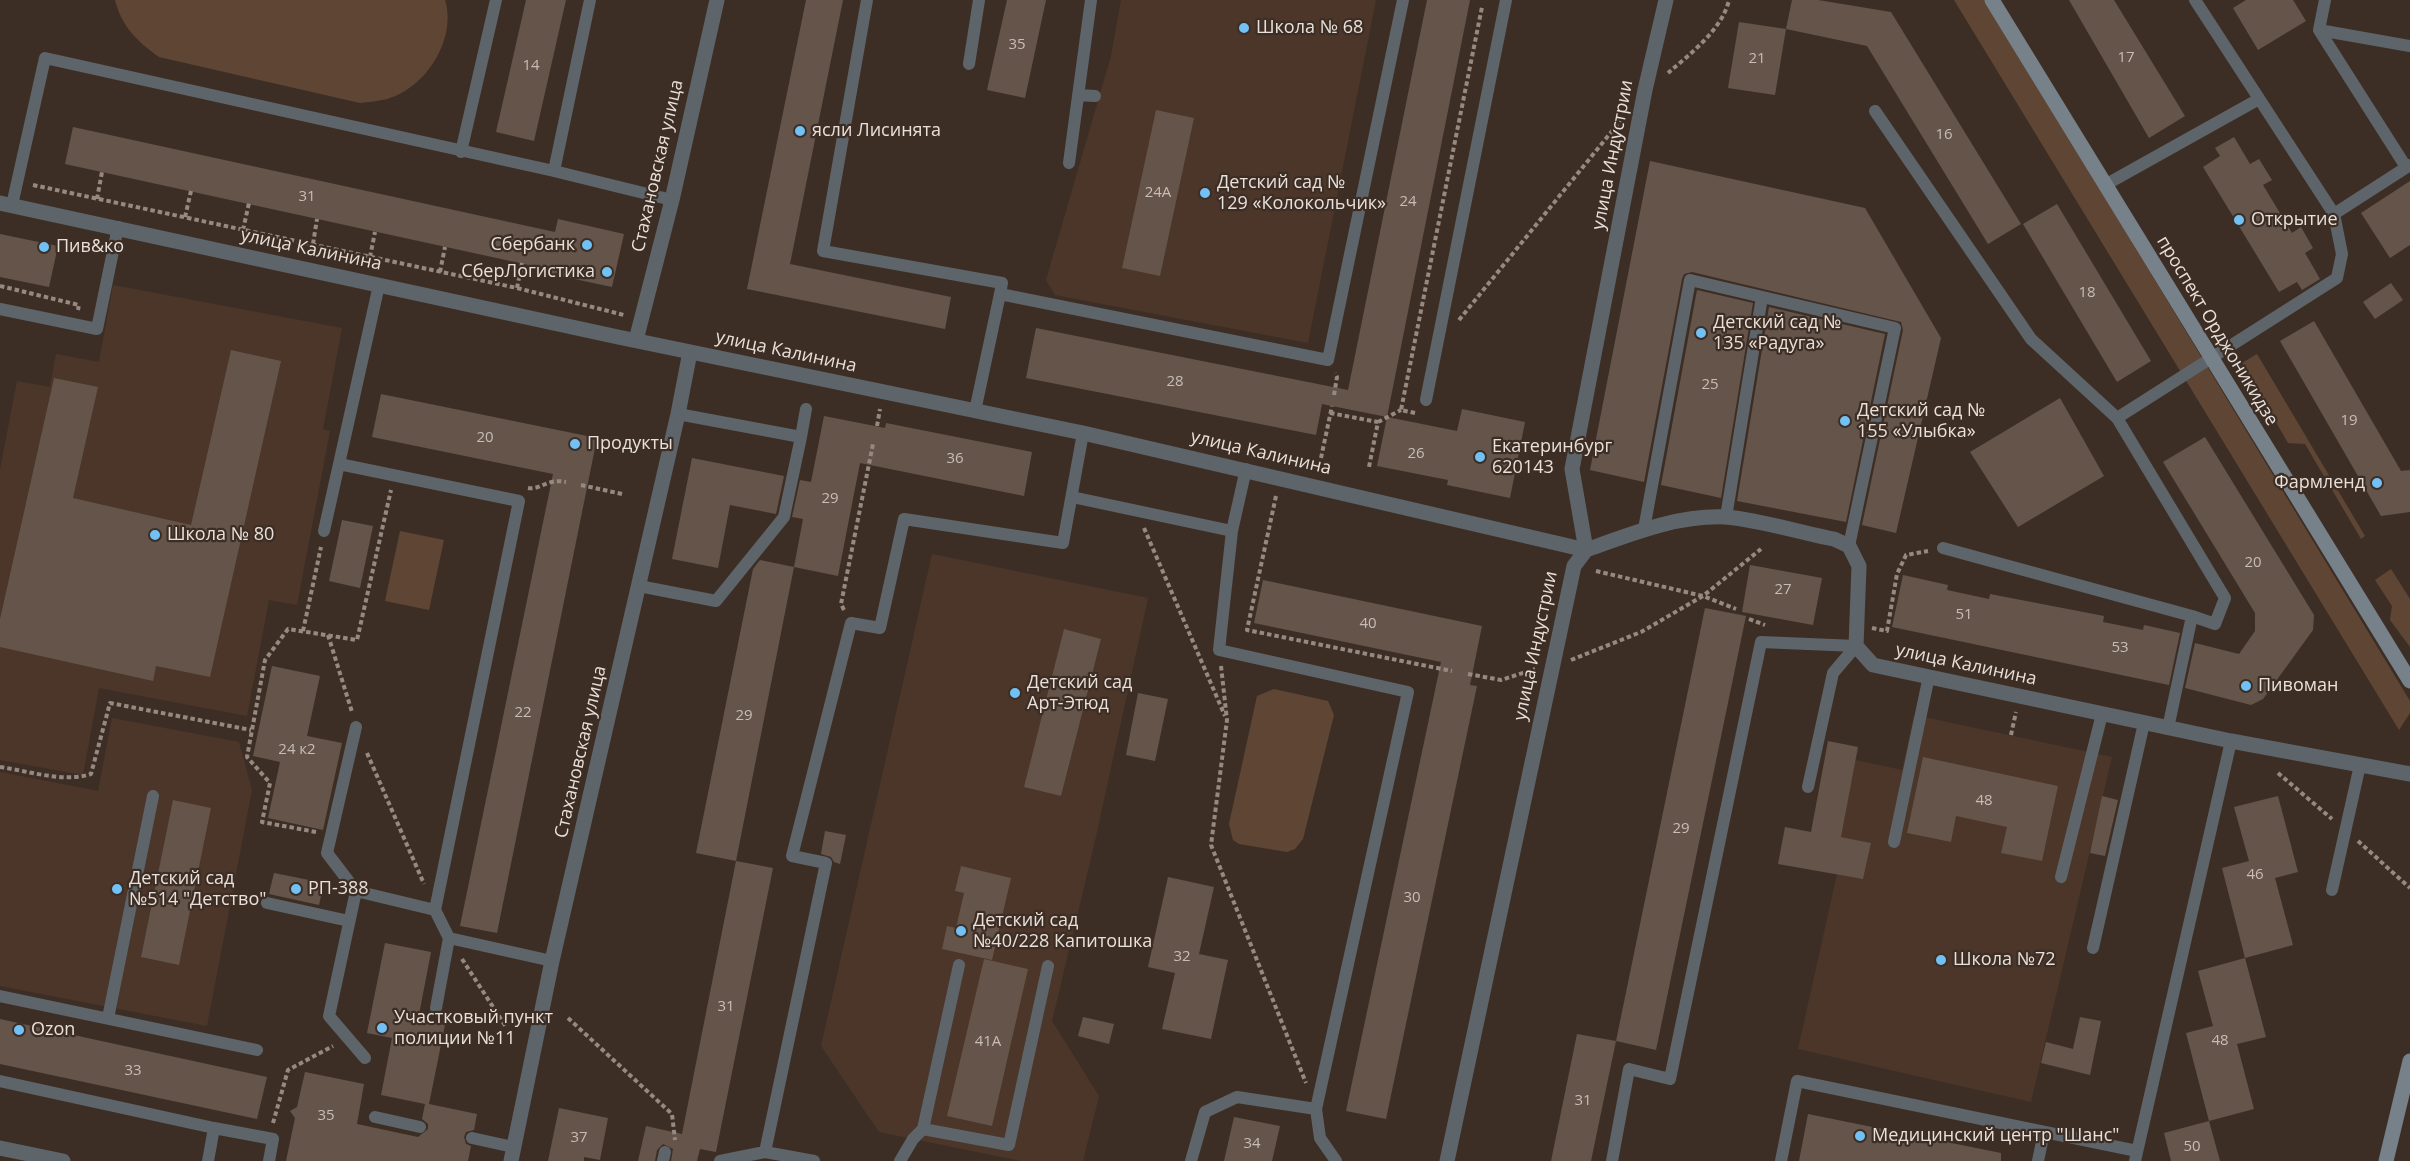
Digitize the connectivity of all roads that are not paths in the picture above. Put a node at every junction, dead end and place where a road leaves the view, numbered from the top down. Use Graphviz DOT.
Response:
graph roads {
  1 [pos="496,0"];
  2 [pos="590,0"];
  3 [pos="717,0"];
  4 [pos="867,0"];
  5 [pos="979,0"];
  6 [pos="1091,0"];
  7 [pos="1403,0"];
  8 [pos="1506,0"];
  9 [pos="1666,0"];
  10 [pos="1992,0"];
  11 [pos="2195,0"];
  12 [pos="2325,0"];
  13 [pos="2319,30"];
  14 [pos="2410,46"];
  15 [pos="969,64"];
  16 [pos="1078,95"];
  17 [pos="1095,96"];
  18 [pos="2259,99"];
  19 [pos="1875,111"];
  20 [pos="461,152"];
  21 [pos="1069,163"];
  22 [pos="2408,166"];
  23 [pos="554,171"];
  24 [pos="2105,185"];
  25 [pos="672,200"];
  26 [pos="6,204"];
  27 [pos="2334,214"];
  28 [pos="118,227"];
  29 [pos="379,285"];
  30 [pos="1000,294"];
  31 [pos="1762,297"];
  32 [pos="0,309"];
  33 [pos="636,340"];
  34 [pos="690,352"];
  35 [pos="2211,358"];
  36 [pos="1426,400"];
  37 [pos="806,409"];
  38 [pos="975,411"];
  39 [pos="678,414"];
  40 [pos="2117,418"];
  41 [pos="1083,433"];
  42 [pos="801,437"];
  43 [pos="339,464"];
  44 [pos="1246,470"];
  45 [pos="1072,497"];
  46 [pos="1726,517"];
  47 [pos="1644,529"];
  48 [pos="324,531"];
  49 [pos="1232,531"];
  50 [pos="1849,546"];
  51 [pos="1943,548"];
  52 [pos="1586,550"];
  53 [pos="639,586"];
  54 [pos="2192,616"];
  55 [pos="1856,646"];
  56 [pos="1929,676"];
  57 [pos="2410,681"];
  58 [pos="2102,714"];
  59 [pos="2144,723"];
  60 [pos="356,726"];
  61 [pos="2168,728"];
  62 [pos="2231,741"];
  63 [pos="2360,765"];
  64 [pos="2410,774"];
  65 [pos="1809,787"];
  66 [pos="153,796"];
  67 [pos="1894,842"];
  68 [pos="2061,877"];
  69 [pos="2332,890"];
  70 [pos="356,891"];
  71 [pos="267,903"];
  72 [pos="435,910"];
  73 [pos="349,921"];
  74 [pos="449,938"];
  75 [pos="2092,948"];
  76 [pos="552,962"];
  77 [pos="959,965"];
  78 [pos="1048,966"];
  79 [pos="0,996"];
  80 [pos="436,1008"];
  81 [pos="108,1018"];
  82 [pos="257,1050"];
  83 [pos="365,1058"];
  84 [pos="2410,1061"];
  85 [pos="0,1081"];
  86 [pos="1316,1109"];
  87 [pos="2404,1109"];
  88 [pos="375,1117"];
  89 [pos="420,1127"];
  90 [pos="214,1128"];
  91 [pos="923,1129"];
  92 [pos="2044,1132"];
  93 [pos="472,1138"];
  94 [pos="0,1148"];
  95 [pos="765,1152"];
  96 [pos="512,1154"];
  97 [pos="2136,1156"];
  98 [pos="63,1161"];
  99 [pos="208,1161"];
  100 [pos="269,1161"];
  101 [pos="720,1161"];
  102 [pos="814,1161"];
  103 [pos="900,1161"];
  104 [pos="1191,1161"];
  105 [pos="1336,1161"];
  106 [pos="1446,1161"];
  107 [pos="1612,1161"];
  108 [pos="1781,1161"];
  109 [pos="2038,1161"];
  110 [pos="2386,1161"];
  1 -- 20 [label="lane"];
  2 -- 23 [label="lane"];
  3 -- 25 [label="street, Стахановская улица"];
  4 -- 30 [label="lane"];
  5 -- 15 [label="lane"];
  6 -- 16 [label="lane"];
  7 -- 30 [label="lane"];
  8 -- 36 [label="lane"];
  9 -- 52 [label="street, улица Индустрии"];
  10 -- 24 [label="street, проспект Орджоникидзе"];
  11 -- 18 [label="lane"];
  12 -- 13 [label="lane"];
  13 -- 14 [label="lane"];
  13 -- 22 [label="lane"];
  16 -- 17 [label="lane"];
  16 -- 21 [label="lane"];
  18 -- 24 [label="lane"];
  18 -- 27 [label="lane"];
  19 -- 40 [label="lane"];
  20 -- 23 [label="lane"];
  20 -- 26 [label="lane"];
  22 -- 27 [label="lane"];
  23 -- 25 [label="lane"];
  24 -- 35 [label="street, проспект Орджоникидзе"];
  25 -- 33 [label="street, Стахановская улица"];
  26 -- 28 [label="street, улица Калинина"];
  27 -- 35 [label="lane"];
  28 -- 29 [label="street, улица Калинина"];
  28 -- 32 [label="lane"];
  29 -- 33 [label="street, улица Калинина"];
  29 -- 43 [label="lane"];
  30 -- 38 [label="lane"];
  31 -- 46 [label="lane"];
  31 -- 47 [label="lane"];
  31 -- 50 [label="lane"];
  33 -- 34 [label="street, улица Калинина"];
  34 -- 38 [label="street, улица Калинина"];
  34 -- 39 [label="street, Стахановская улица"];
  35 -- 40 [label="lane"];
  35 -- 57 [label="street, проспект Орджоникидзе"];
  37 -- 42 [label="lane"];
  38 -- 41 [label="street, улица Калинина"];
  39 -- 42 [label="lane"];
  39 -- 53 [label="street, Стахановская улица"];
  40 -- 54 [label="lane"];
  41 -- 44 [label="street, улица Калинина"];
  41 -- 45 [label="lane"];
  42 -- 53 [label="lane"];
  43 -- 48 [label="lane"];
  43 -- 72 [label="lane"];
  44 -- 49 [label="lane"];
  44 -- 52 [label="street, улица Калинина"];
  45 -- 49 [label="lane"];
  45 -- 95 [label="lane"];
  46 -- 47 [label="street"];
  46 -- 50 [label="street"];
  47 -- 52 [label="street"];
  49 -- 86 [label="lane"];
  50 -- 55 [label="street"];
  51 -- 54 [label="lane"];
  52 -- 106 [label="street, улица Индустрии"];
  53 -- 76 [label="street, Стахановская улица"];
  54 -- 61 [label="lane"];
  55 -- 56 [label="street, улица Калинина"];
  55 -- 65 [label="lane"];
  55 -- 107 [label="lane"];
  56 -- 58 [label="street, улица Калинина"];
  56 -- 67 [label="lane"];
  58 -- 59 [label="street, улица Калинина"];
  58 -- 68 [label="lane"];
  59 -- 61 [label="street, улица Калинина"];
  59 -- 75 [label="lane"];
  60 -- 70 [label="lane"];
  61 -- 62 [label="street, улица Калинина"];
  62 -- 63 [label="street, улица Калинина"];
  62 -- 97 [label="lane"];
  63 -- 64 [label="street, улица Калинина"];
  63 -- 69 [label="lane"];
  66 -- 81 [label="lane"];
  70 -- 72 [label="lane"];
  70 -- 73 [label="lane"];
  71 -- 73 [label="lane"];
  72 -- 74 [label="lane"];
  73 -- 83 [label="lane"];
  74 -- 76 [label="lane"];
  74 -- 80 [label="lane"];
  76 -- 96 [label="street, Стахановская улица"];
  77 -- 91 [label="lane"];
  78 -- 91 [label="lane"];
  79 -- 81 [label="lane"];
  81 -- 82 [label="lane"];
  84 -- 87 [label="street"];
  85 -- 90 [label="lane"];
  86 -- 104 [label="lane"];
  86 -- 105 [label="lane"];
  87 -- 110 [label="street"];
  88 -- 89 [label="lane"];
  90 -- 99 [label="lane"];
  90 -- 100 [label="lane"];
  91 -- 103 [label="lane"];
  92 -- 97 [label="lane"];
  92 -- 108 [label="lane"];
  92 -- 109 [label="lane"];
  93 -- 96 [label="lane"];
  94 -- 98 [label="street"];
  95 -- 101 [label="lane"];
  95 -- 102 [label="lane"];
}
